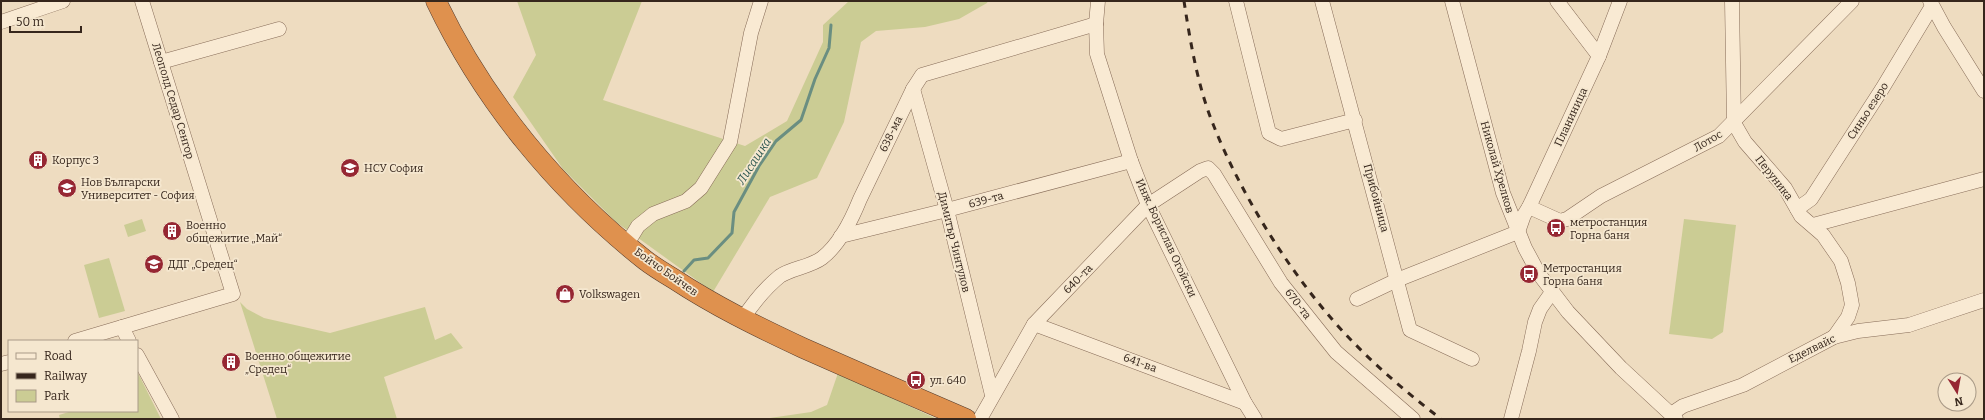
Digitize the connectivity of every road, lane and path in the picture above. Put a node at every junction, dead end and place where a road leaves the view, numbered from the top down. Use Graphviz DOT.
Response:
graph roads {
  1 [pos="63,1"];
  2 [pos="142,1"];
  3 [pos="436,1"];
  4 [pos="761,1"];
  5 [pos="1098,1"];
  6 [pos="1236,1"];
  7 [pos="1322,1"];
  8 [pos="1452,1"];
  9 [pos="1557,1"];
  10 [pos="1620,1"];
  11 [pos="1732,1"];
  12 [pos="1852,1"];
  13 [pos="1931,4"];
  14 [pos="1,22"];
  15 [pos="1096,24"];
  16 [pos="279,29"];
  17 [pos="1599,56"];
  18 [pos="161,62"];
  19 [pos="913,89"];
  20 [pos="1984,91"];
  21 [pos="1355,120"];
  22 [pos="1734,123"];
  23 [pos="1131,161"];
  24 [pos="1208,168"];
  25 [pos="1984,179"];
  26 [pos="1148,205"];
  27 [pos="1529,207"];
  28 [pos="1797,209"];
  29 [pos="947,210"];
  30 [pos="1812,225"];
  31 [pos="1518,232"];
  32 [pos="841,236"];
  33 [pos="627,244"];
  34 [pos="1397,280"];
  35 [pos="1552,292"];
  36 [pos="1357,299"];
  37 [pos="1984,300"];
  38 [pos="742,320"];
  39 [pos="1034,324"];
  40 [pos="122,328"];
  41 [pos="1834,337"];
  42 [pos="79,340"];
  43 [pos="128,340"];
  44 [pos="138,357"];
  45 [pos="1472,359"];
  46 [pos="992,395"];
  47 [pos="1245,403"];
  48 [pos="1674,417"];
  49 [pos="172,419"];
  50 [pos="966,419"];
  51 [pos="980,419"];
  52 [pos="1255,419"];
  53 [pos="1413,419"];
  54 [pos="1511,419"];
  1 -- 14 [label="street"];
  2 -- 18 [label="street, Леополд Седар Сенгор"];
  3 -- 33 [label="highway, Бойчо Бойчев"];
  4 -- 33 [label="street"];
  5 -- 15 [label="street, Инж. Борислав Огойски"];
  6 -- 21 [label="street"];
  7 -- 21 [label="street, Прибойница"];
  8 -- 31 [label="street, Николай Хрелков"];
  9 -- 17 [label="street"];
  10 -- 17 [label="street, Планиница"];
  11 -- 22 [label="street, Перуника"];
  12 -- 22 [label="street, Лотос"];
  13 -- 20 [label="street"];
  13 -- 28 [label="street, Синьо езеро"];
  15 -- 19 [label="street, 638-ма"];
  15 -- 23 [label="street, Инж. Борислав Огойски"];
  16 -- 18 [label="street"];
  17 -- 27 [label="street, Планиница"];
  18 -- 40 [label="street, Леополд Седар Сенгор"];
  19 -- 29 [label="street, Димитър Чинтулов"];
  19 -- 32 [label="street, 638-ма"];
  21 -- 34 [label="street, Прибойница"];
  22 -- 27 [label="street, Лотос"];
  22 -- 28 [label="street, Перуника"];
  23 -- 26 [label="street, Инж. Борислав Огойски"];
  23 -- 29 [label="street, 639-та"];
  24 -- 26 [label="street, 640-та"];
  24 -- 53 [label="street, 670-та"];
  25 -- 30 [label="street"];
  26 -- 39 [label="street, 640-та"];
  26 -- 47 [label="street, Инж. Борислав Огойски"];
  27 -- 31 [label="street, Планиница"];
  28 -- 30 [label="street, Перуника"];
  29 -- 32 [label="street, 639-та"];
  29 -- 46 [label="street, Димитър Чинтулов"];
  30 -- 41 [label="street, Перуника"];
  31 -- 34 [label="street"];
  31 -- 35 [label="street, Николай Хрелков"];
  32 -- 38 [label="street, 638-ма"];
  33 -- 38 [label="highway, Бойчо Бойчев"];
  34 -- 36 [label="street"];
  34 -- 45 [label="street, Прибойница"];
  35 -- 48 [label="street, Николай Хрелков"];
  35 -- 54 [label="street"];
  37 -- 41 [label="street, Еделвайс"];
  38 -- 50 [label="highway, Бойчо Бойчев"];
  39 -- 46 [label="street, 640-та"];
  39 -- 47 [label="street, 641-ва"];
  40 -- 42 [label="street"];
  40 -- 43 [label="street"];
  41 -- 48 [label="street, Еделвайс"];
  44 -- 49 [label="street"];
  46 -- 51 [label="street, 640-та"];
  47 -- 52 [label="street, Инж. Борислав Огойски"];
}
